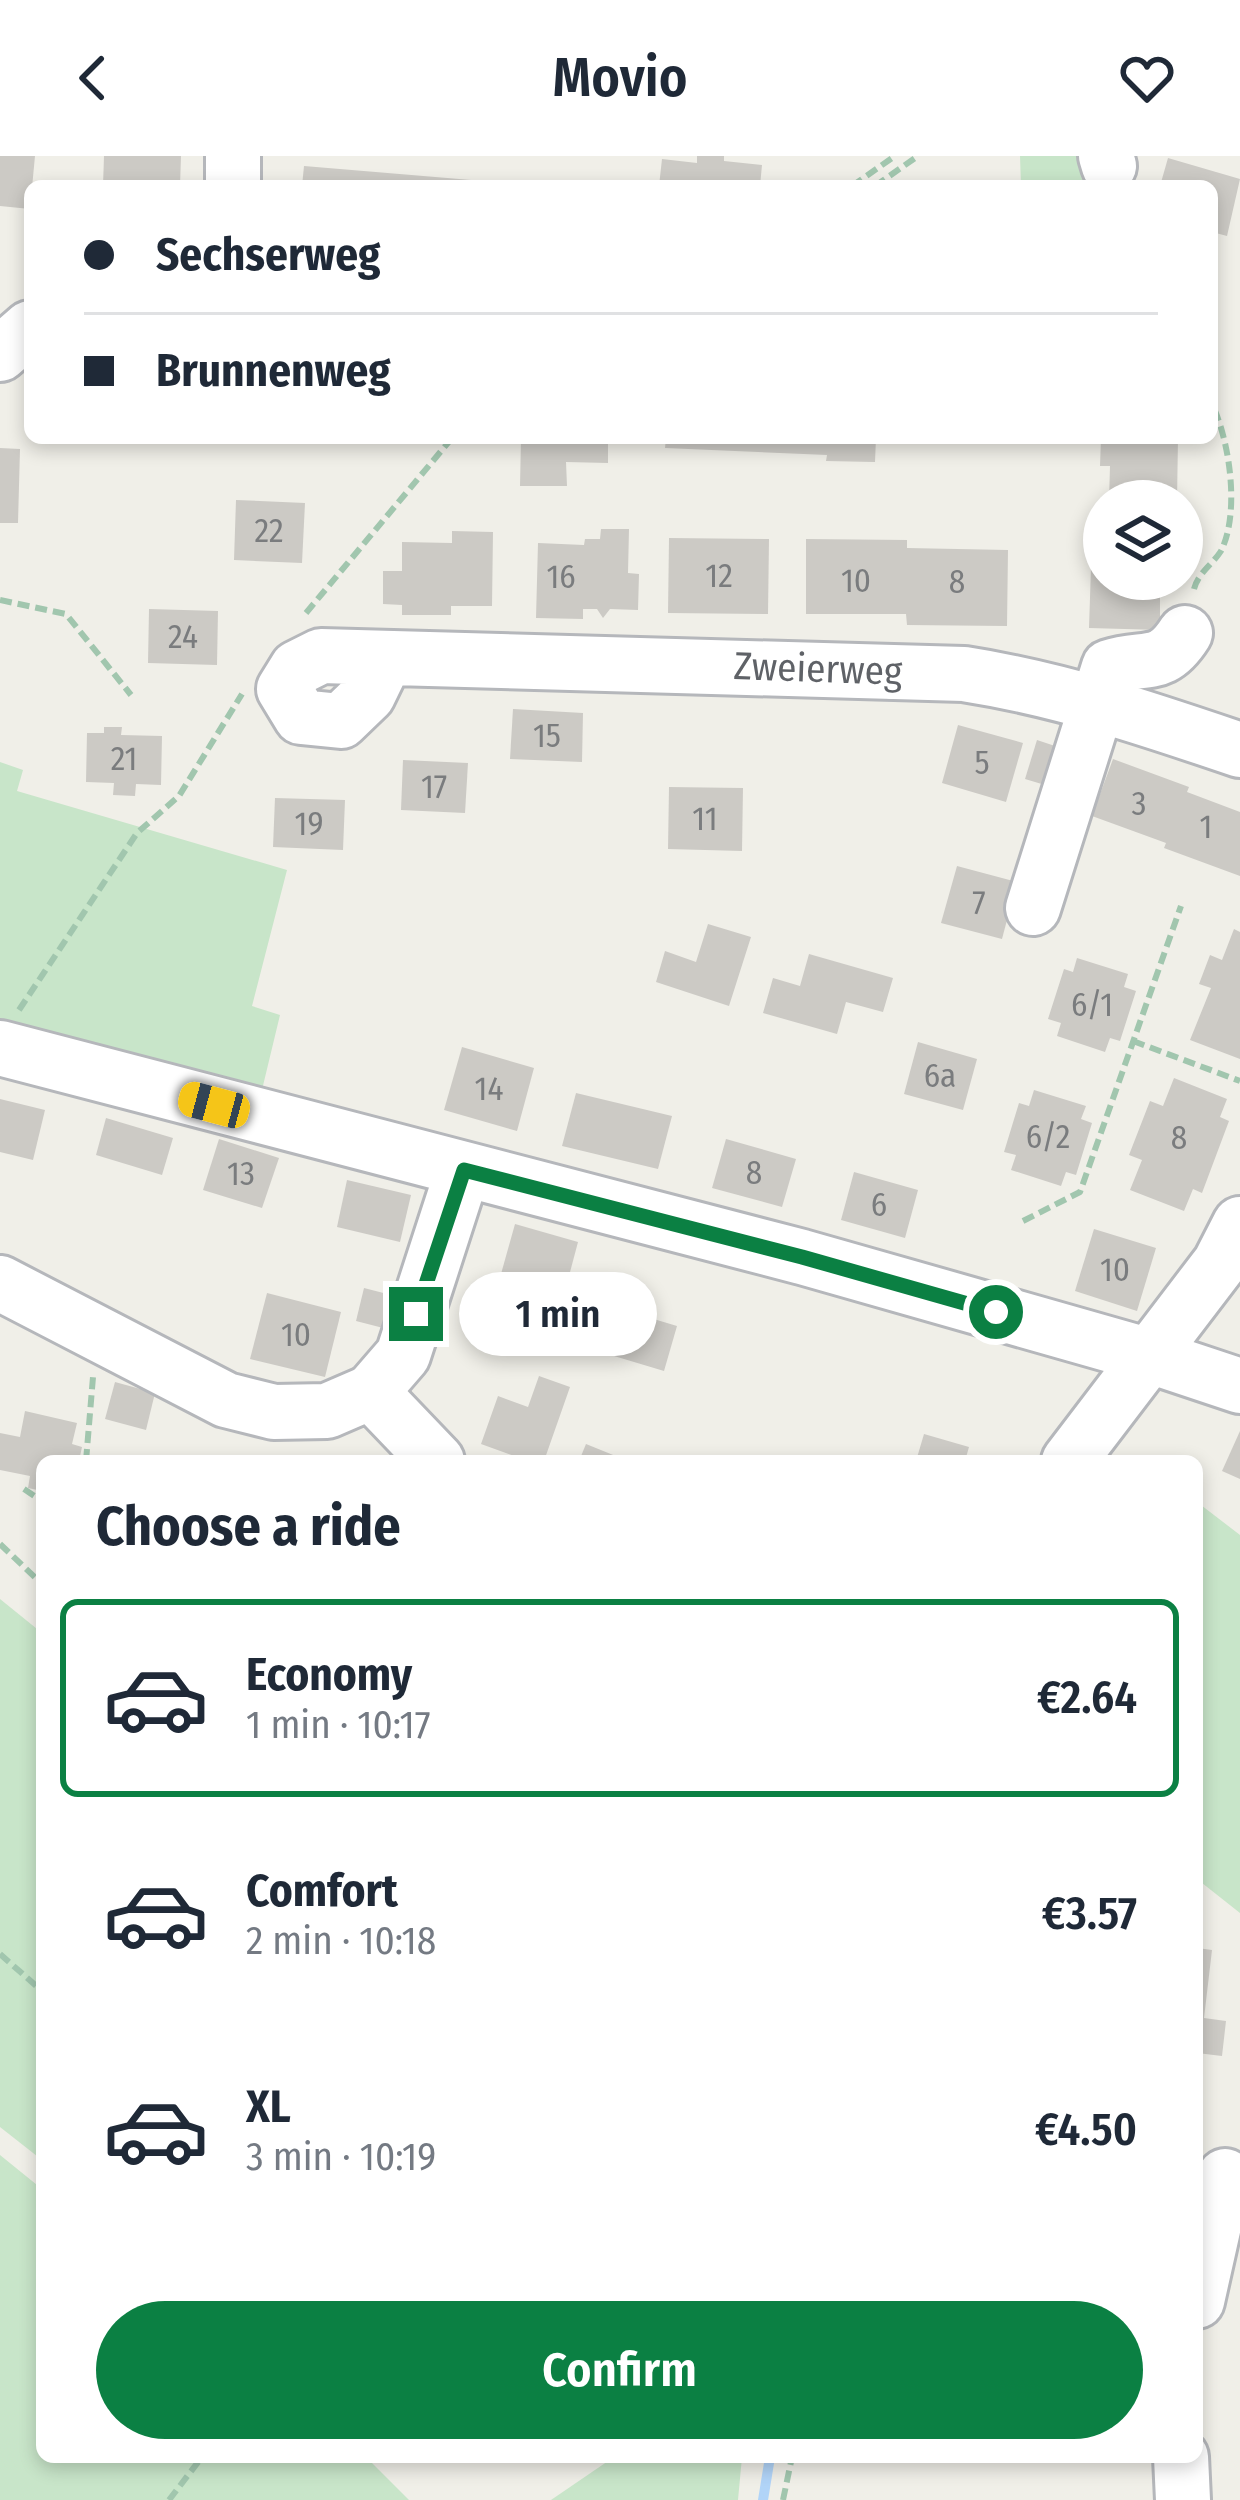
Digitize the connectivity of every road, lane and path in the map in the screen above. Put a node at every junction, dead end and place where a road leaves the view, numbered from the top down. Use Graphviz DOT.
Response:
graph roads {
  1 [pos="895,156"];
  2 [pos="918,156"];
  3 [pos="861,180"];
  4 [pos="884,180"];
  5 [pos="24,333"];
  6 [pos="0,354"];
  7 [pos="1218,424"];
  8 [pos="447,444"];
  9 [pos="0,599"];
  10 [pos="294,626"];
  11 [pos="1185,633"];
  12 [pos="386,658"];
  13 [pos="131,695"];
  14 [pos="240,697"];
  15 [pos="1096,701"];
  16 [pos="1240,750"];
  17 [pos="1181,906"];
  18 [pos="1034,908"];
  19 [pos="5,1035"];
  20 [pos="1133,1041"];
  21 [pos="1240,1081"];
  22 [pos="464,1170"];
  23 [pos="1023,1221"];
  24 [pos="1240,1224"];
  25 [pos="0,1283"];
  26 [pos="108,1340"];
  27 [pos="1150,1356"];
  28 [pos="1240,1386"];
  29 [pos="371,1393"];
  30 [pos="87,1455"];
  31 [pos="431,1455"];
  32 [pos="1074,1455"];
  33 [pos="24,1489"];
  34 [pos="36,1497"];
  35 [pos="0,1544"];
  36 [pos="36,1578"];
  37 [pos="0,1954"];
  38 [pos="36,1985"];
  39 [pos="1221,2172"];
  40 [pos="1203,2269"];
  41 [pos="197,2463"];
  42 [pos="791,2463"];
  43 [pos="1181,2463"];
  44 [pos="169,2500"];
  45 [pos="783,2500"];
  46 [pos="1183,2500"];
  1 -- 3 [label="path"];
  2 -- 4 [label="path"];
  5 -- 6 [label="street"];
  7 -- 11 [label="path"];
  8 -- 10 [label="path"];
  9 -- 13 [label="path"];
  11 -- 15 [label="street"];
  12 -- 15 [label="street, Zweierweg"];
  14 -- 19 [label="path"];
  15 -- 16 [label="street, Zweierweg"];
  15 -- 18 [label="street"];
  17 -- 20 [label="path"];
  19 -- 22 [label="street"];
  20 -- 21 [label="path"];
  20 -- 23 [label="path"];
  22 -- 27 [label="street"];
  22 -- 29 [label="street"];
  24 -- 27 [label="street"];
  25 -- 26 [label="street"];
  26 -- 29 [label="street"];
  26 -- 30 [label="path"];
  27 -- 28 [label="street"];
  27 -- 32 [label="street"];
  29 -- 31 [label="street"];
  33 -- 34 [label="path"];
  35 -- 36 [label="path"];
  37 -- 38 [label="path"];
  39 -- 40 [label="street"];
  41 -- 44 [label="path"];
  42 -- 45 [label="path"];
  43 -- 46 [label="street"];
}
